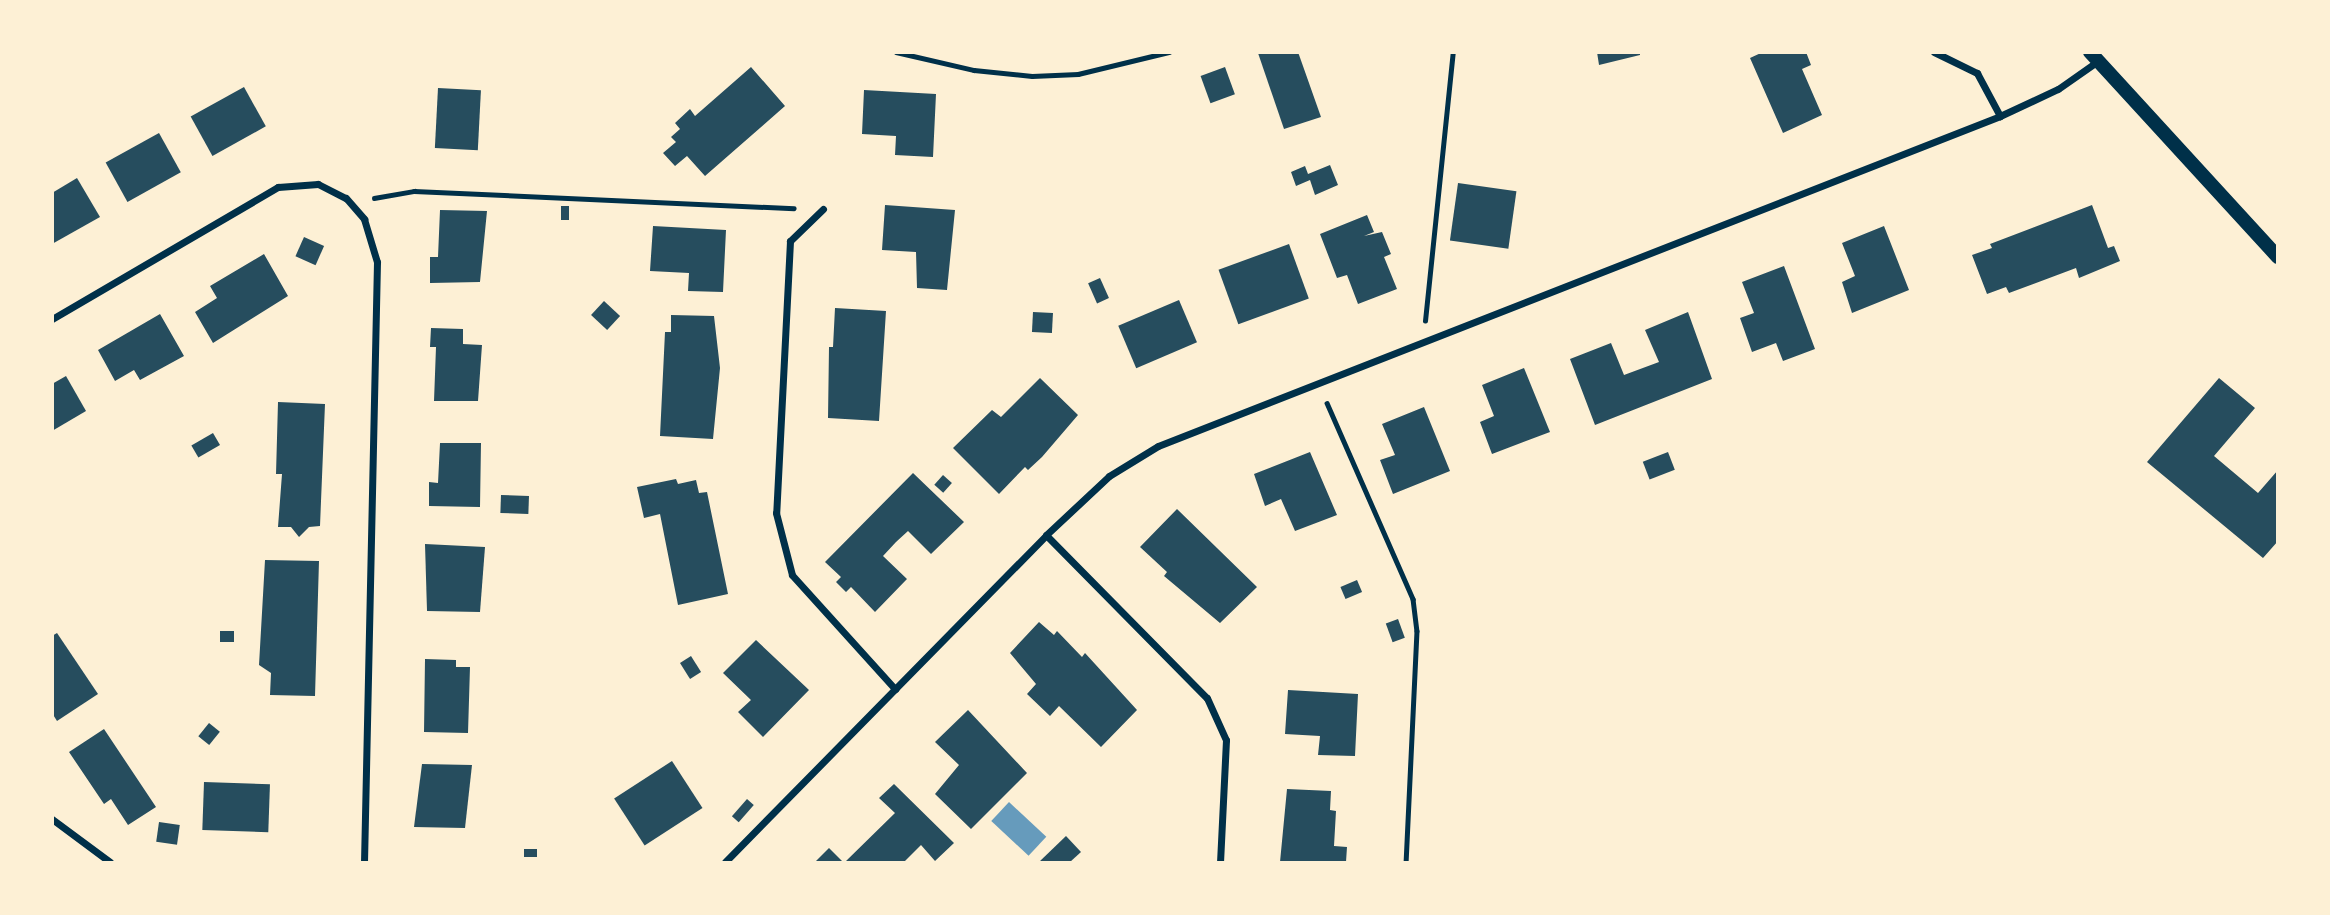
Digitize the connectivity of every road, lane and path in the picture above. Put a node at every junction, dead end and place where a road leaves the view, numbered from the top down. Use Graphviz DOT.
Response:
graph roads {
  1 [pos="896,52"];
  2 [pos="1169,52"];
  3 [pos="1453,52"];
  4 [pos="1934,52"];
  5 [pos="2094,57"];
  6 [pos="2000,116"];
  7 [pos="823,209"];
  8 [pos="356,210"];
  9 [pos="2277,257"];
  10 [pos="52,319"];
  11 [pos="1422,342"];
  12 [pos="1318,383"];
  13 [pos="1046,535"];
  14 [pos="895,689"];
  15 [pos="52,819"];
  16 [pos="110,863"];
  17 [pos="364,863"];
  18 [pos="724,863"];
  19 [pos="1220,863"];
  20 [pos="1405,863"];
  1 -- 2 [label="path"];
  3 -- 11 [label="path"];
  4 -- 6 [label="street"];
  5 -- 6 [label="street"];
  5 -- 9 [label="main road"];
  6 -- 11 [label="street"];
  7 -- 8 [label="path"];
  7 -- 14 [label="street"];
  8 -- 10 [label="street"];
  8 -- 17 [label="street"];
  11 -- 12 [label="street"];
  12 -- 13 [label="street"];
  12 -- 20 [label="path"];
  13 -- 14 [label="street"];
  13 -- 19 [label="street"];
  14 -- 18 [label="street"];
  15 -- 16 [label="street"];
}
